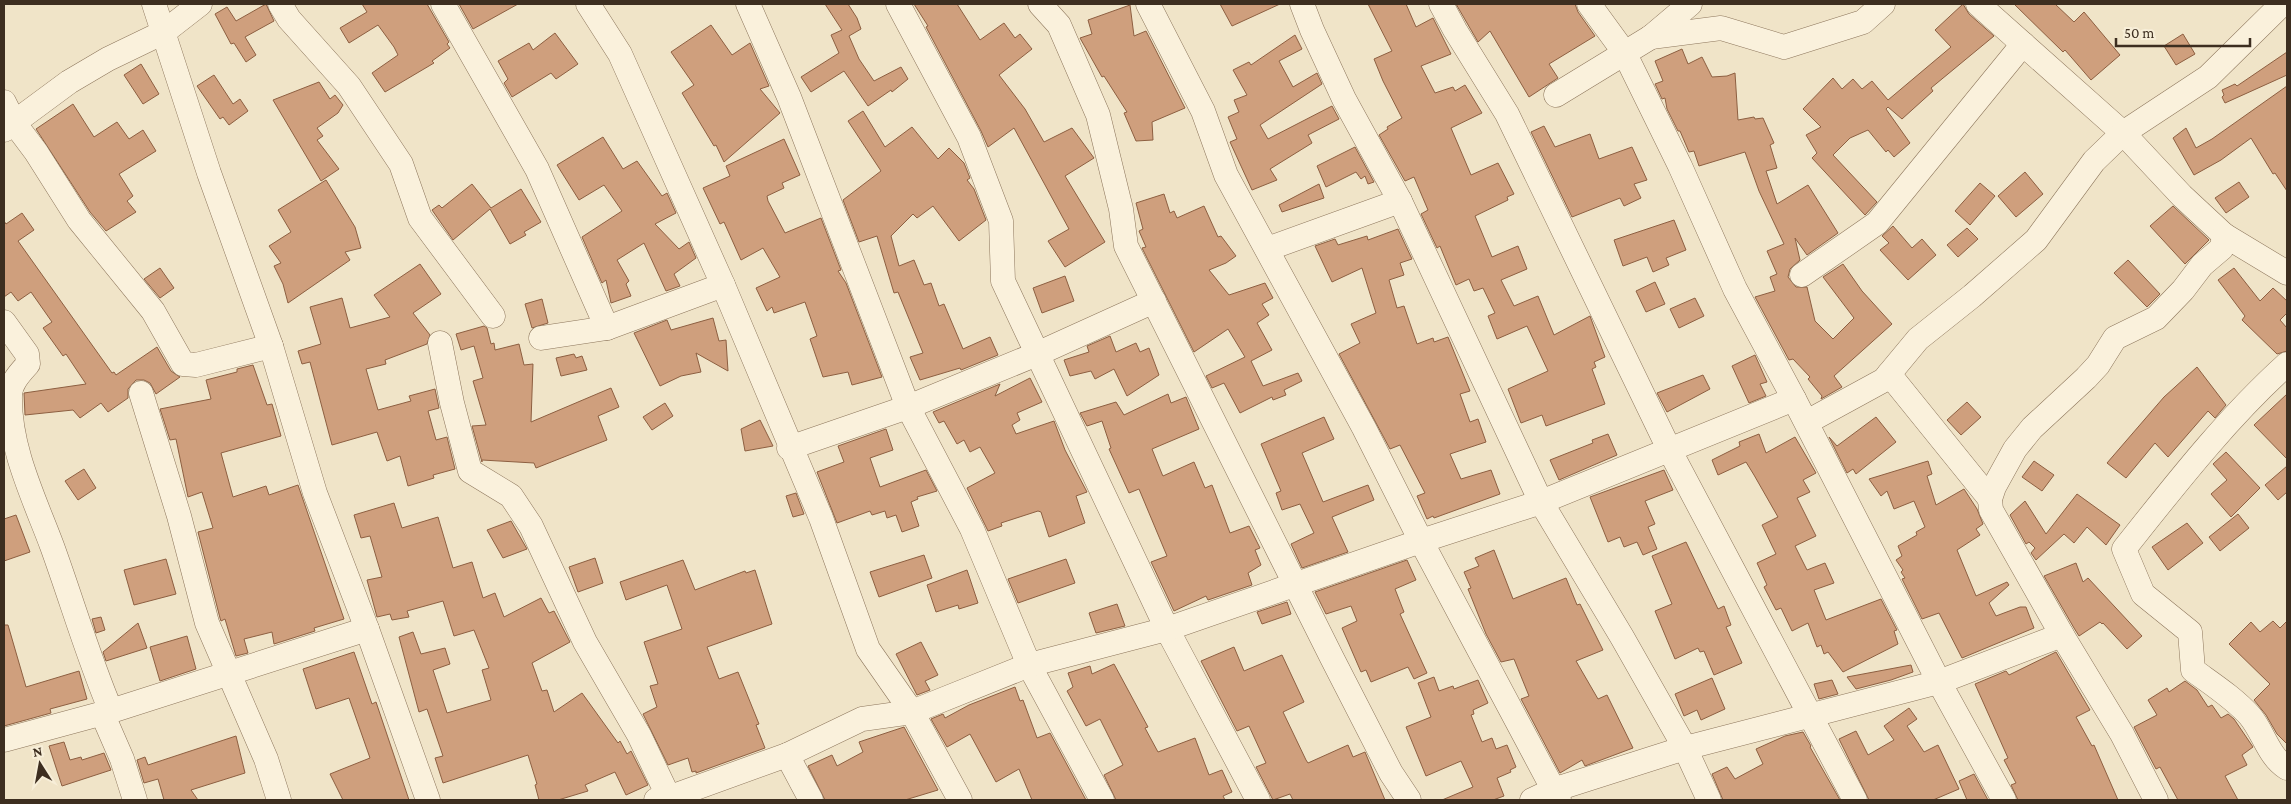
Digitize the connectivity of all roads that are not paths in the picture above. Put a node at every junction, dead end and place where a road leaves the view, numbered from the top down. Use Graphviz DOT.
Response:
graph roads {
  1 [pos="154,4"];
  2 [pos="200,4"];
  3 [pos="280,4"];
  4 [pos="443,4"];
  5 [pos="588,4"];
  6 [pos="748,4"];
  7 [pos="898,4"];
  8 [pos="1040,4"];
  9 [pos="1148,4"];
  10 [pos="1302,4"];
  11 [pos="1441,4"];
  12 [pos="1589,4"];
  13 [pos="1690,4"];
  14 [pos="1883,4"];
  15 [pos="1978,4"];
  16 [pos="2282,4"];
  17 [pos="164,32"];
  18 [pos="1651,37"];
  19 [pos="2023,44"];
  20 [pos="1624,52"];
  21 [pos="1556,95"];
  22 [pos="4,102"];
  23 [pos="9,127"];
  24 [pos="2123,133"];
  25 [pos="1400,201"];
  26 [pos="2224,234"];
  27 [pos="1267,249"];
  28 [pos="2287,273"];
  29 [pos="1802,275"];
  30 [pos="723,285"];
  31 [pos="1154,301"];
  32 [pos="493,316"];
  33 [pos="4,322"];
  34 [pos="607,328"];
  35 [pos="541,338"];
  36 [pos="440,343"];
  37 [pos="271,346"];
  38 [pos="1037,354"];
  39 [pos="2287,364"];
  40 [pos="1889,374"];
  41 [pos="141,392"];
  42 [pos="1794,399"];
  43 [pos="908,407"];
  44 [pos="1807,422"];
  45 [pos="790,448"];
  46 [pos="1670,451"];
  47 [pos="1990,499"];
  48 [pos="1541,502"];
  49 [pos="1421,541"];
  50 [pos="1296,584"];
  51 [pos="367,629"];
  52 [pos="1166,629"];
  53 [pos="2062,635"];
  54 [pos="1028,665"];
  55 [pos="230,674"];
  56 [pos="1939,682"];
  57 [pos="106,712"];
  58 [pos="912,712"];
  59 [pos="1810,715"];
  60 [pos="4,740"];
  61 [pos="1685,748"];
  62 [pos="787,755"];
  63 [pos="2287,768"];
  64 [pos="1548,797"];
  65 [pos="135,800"];
  66 [pos="280,800"];
  67 [pos="428,800"];
  68 [pos="665,800"];
  69 [pos="811,800"];
  70 [pos="960,800"];
  71 [pos="1102,800"];
  72 [pos="1258,800"];
  73 [pos="1409,800"];
  74 [pos="1709,800"];
  75 [pos="1855,800"];
  76 [pos="2004,800"];
  77 [pos="2156,800"];
  1 -- 17 [label="street"];
  2 -- 17 [label="street"];
  3 -- 32 [label="street"];
  4 -- 34 [label="street"];
  5 -- 30 [label="street"];
  6 -- 43 [label="street"];
  7 -- 38 [label="street"];
  8 -- 31 [label="street"];
  9 -- 27 [label="street"];
  10 -- 25 [label="street"];
  11 -- 46 [label="street"];
  12 -- 20 [label="street"];
  13 -- 18 [label="street"];
  14 -- 18 [label="street"];
  15 -- 19 [label="street"];
  16 -- 24 [label="street"];
  17 -- 23 [label="street"];
  17 -- 37 [label="street"];
  18 -- 20 [label="street"];
  19 -- 24 [label="street"];
  19 -- 29 [label="street"];
  20 -- 21 [label="street"];
  20 -- 42 [label="street"];
  22 -- 23 [label="street"];
  23 -- 37 [label="street"];
  24 -- 26 [label="street"];
  24 -- 40 [label="street"];
  25 -- 27 [label="street"];
  25 -- 48 [label="street"];
  26 -- 28 [label="street"];
  26 -- 47 [label="street"];
  27 -- 49 [label="street"];
  30 -- 34 [label="street"];
  30 -- 45 [label="street"];
  31 -- 38 [label="street"];
  31 -- 50 [label="street"];
  33 -- 57 [label="street"];
  34 -- 35 [label="street"];
  36 -- 68 [label="street"];
  37 -- 51 [label="street"];
  38 -- 43 [label="street"];
  38 -- 52 [label="street"];
  39 -- 63 [label="street"];
  40 -- 44 [label="street"];
  40 -- 47 [label="street"];
  41 -- 55 [label="street"];
  42 -- 44 [label="street"];
  42 -- 46 [label="street"];
  43 -- 45 [label="street"];
  43 -- 54 [label="street"];
  44 -- 56 [label="street"];
  45 -- 58 [label="street"];
  46 -- 48 [label="street"];
  46 -- 59 [label="street"];
  47 -- 53 [label="street"];
  48 -- 49 [label="street"];
  48 -- 61 [label="street"];
  49 -- 50 [label="street"];
  49 -- 64 [label="street"];
  50 -- 52 [label="street"];
  50 -- 73 [label="street"];
  51 -- 55 [label="street"];
  51 -- 67 [label="street"];
  52 -- 54 [label="street"];
  52 -- 72 [label="street"];
  53 -- 56 [label="street"];
  53 -- 77 [label="street"];
  54 -- 58 [label="street"];
  54 -- 71 [label="street"];
  55 -- 57 [label="street"];
  55 -- 66 [label="street"];
  56 -- 59 [label="street"];
  56 -- 76 [label="street"];
  57 -- 60 [label="street"];
  57 -- 65 [label="street"];
  58 -- 62 [label="street"];
  58 -- 70 [label="street"];
  59 -- 61 [label="street"];
  59 -- 75 [label="street"];
  61 -- 64 [label="street"];
  61 -- 74 [label="street"];
  62 -- 68 [label="street"];
  62 -- 69 [label="street"];
}
